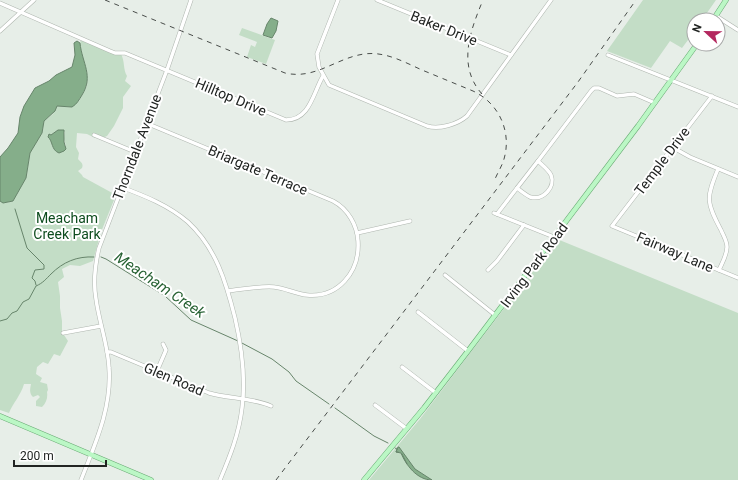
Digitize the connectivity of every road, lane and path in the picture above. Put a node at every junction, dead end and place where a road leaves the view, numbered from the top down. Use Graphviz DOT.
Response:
graph roads {
  1 [pos="34,0"];
  2 [pos="191,0"];
  3 [pos="338,0"];
  4 [pos="377,0"];
  5 [pos="551,0"];
  6 [pos="726,0"];
  7 [pos="0,3"];
  8 [pos="21,12"];
  9 [pos="718,12"];
  10 [pos="726,24"];
  11 [pos="738,30"];
  12 [pos="0,31"];
  13 [pos="691,52"];
  14 [pos="511,55"];
  15 [pos="608,55"];
  16 [pos="167,70"];
  17 [pos="323,76"];
  18 [pos="672,80"];
  19 [pos="712,96"];
  20 [pos="655,103"];
  21 [pos="738,107"];
  22 [pos="146,124"];
  23 [pos="94,135"];
  24 [pos="672,147"];
  25 [pos="135,152"];
  26 [pos="538,161"];
  27 [pos="718,169"];
  28 [pos="738,177"];
  29 [pos="121,187"];
  30 [pos="517,188"];
  31 [pos="410,221"];
  32 [pos="524,225"];
  33 [pos="612,226"];
  34 [pos="357,233"];
  35 [pos="554,238"];
  36 [pos="488,270"];
  37 [pos="719,270"];
  38 [pos="445,275"];
  39 [pos="738,278"];
  40 [pos="228,291"];
  41 [pos="418,312"];
  42 [pos="496,315"];
  43 [pos="101,326"];
  44 [pos="63,333"];
  45 [pos="163,344"];
  46 [pos="107,352"];
  47 [pos="468,352"];
  48 [pos="402,367"];
  49 [pos="157,371"];
  50 [pos="436,393"];
  51 [pos="243,398"];
  52 [pos="375,405"];
  53 [pos="271,406"];
  54 [pos="0,416"];
  55 [pos="407,429"];
  56 [pos="91,455"];
  57 [pos="81,480"];
  58 [pos="151,480"];
  59 [pos="220,480"];
  60 [pos="364,480"];
  1 -- 8 [label="street"];
  2 -- 16 [label="street, Thorndale Avenue"];
  3 -- 17 [label="street"];
  4 -- 14 [label="street, Baker Drive"];
  5 -- 14 [label="street"];
  6 -- 9 [label="main road"];
  7 -- 8 [label="street, Hilltop Drive"];
  8 -- 12 [label="street"];
  8 -- 16 [label="street, Hilltop Drive"];
  10 -- 11 [label="street"];
  13 -- 18 [label="main road, Irving Park Road"];
  14 -- 17 [label="street"];
  15 -- 18 [label="street"];
  16 -- 17 [label="street, Hilltop Drive"];
  16 -- 22 [label="street, Thorndale Avenue"];
  18 -- 19 [label="street"];
  18 -- 20 [label="main road, Irving Park Road"];
  19 -- 21 [label="street"];
  19 -- 24 [label="street, Temple Drive"];
  20 -- 26 [label="street"];
  20 -- 35 [label="main road, Irving Park Road"];
  22 -- 25 [label="street, Thorndale Avenue"];
  22 -- 34 [label="street, Briargate Terrace"];
  23 -- 25 [label="street"];
  24 -- 27 [label="street"];
  24 -- 33 [label="street, Temple Drive"];
  25 -- 29 [label="street, Thorndale Avenue"];
  26 -- 30 [label="street"];
  26 -- 30 [label="street"];
  27 -- 28 [label="street"];
  27 -- 37 [label="street"];
  29 -- 40 [label="street"];
  29 -- 43 [label="street, Thorndale Avenue"];
  30 -- 32 [label="street"];
  31 -- 34 [label="street"];
  32 -- 35 [label="street"];
  32 -- 36 [label="street"];
  33 -- 37 [label="street, Fairway Lane"];
  34 -- 40 [label="street"];
  35 -- 42 [label="main road, Irving Park Road"];
  37 -- 39 [label="street, Fairway Lane"];
  38 -- 42 [label="street"];
  40 -- 51 [label="street"];
  41 -- 47 [label="street"];
  42 -- 47 [label="main road, Irving Park Road"];
  43 -- 44 [label="street"];
  43 -- 46 [label="street, Thorndale Avenue"];
  45 -- 49 [label="street"];
  46 -- 49 [label="street, Glen Road"];
  46 -- 56 [label="street, Thorndale Avenue"];
  47 -- 50 [label="main road, Irving Park Road"];
  48 -- 50 [label="street"];
  49 -- 51 [label="street, Glen Road"];
  50 -- 55 [label="main road, Irving Park Road"];
  51 -- 53 [label="street, Glen Road"];
  51 -- 59 [label="street"];
  52 -- 55 [label="street"];
  54 -- 56 [label="main road"];
  55 -- 60 [label="main road, Irving Park Road"];
  56 -- 57 [label="street, Thorndale Avenue"];
  56 -- 58 [label="main road"];
}
